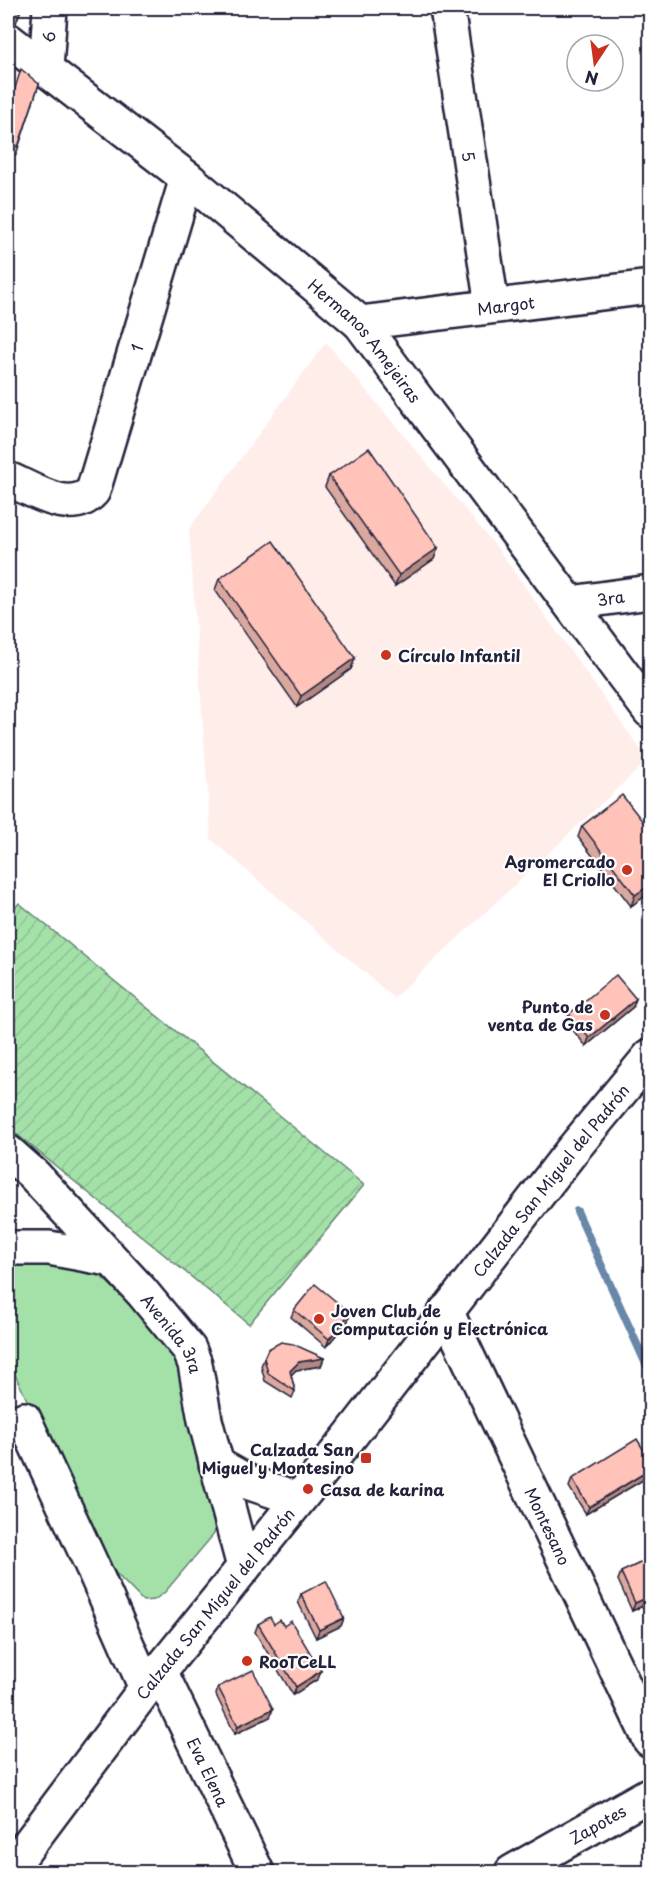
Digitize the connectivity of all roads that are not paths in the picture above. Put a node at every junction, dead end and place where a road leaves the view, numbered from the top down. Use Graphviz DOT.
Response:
graph roads {
  1 [pos="50,8"];
  2 [pos="447,8"];
  3 [pos="8,40"];
  4 [pos="46,69"];
  5 [pos="187,178"];
  6 [pos="651,287"];
  7 [pos="492,306"];
  8 [pos="360,323"];
  9 [pos="8,478"];
  10 [pos="651,592"];
  11 [pos="571,603"];
  12 [pos="651,711"];
  13 [pos="651,1056"];
  14 [pos="8,1152"];
  15 [pos="8,1248"];
  16 [pos="109,1259"];
  17 [pos="446,1311"];
  18 [pos="24,1419"];
  19 [pos="216,1464"];
  20 [pos="298,1499"];
  21 [pos="244,1567"];
  22 [pos="153,1680"];
  23 [pos="651,1740"];
  24 [pos="651,1794"];
  25 [pos="8,1872"];
  26 [pos="257,1872"];
  27 [pos="512,1872"];
  1 -- 4 [label="street, 6"];
  2 -- 7 [label="street, 5"];
  3 -- 4 [label="street, Hermanos Amejeiras"];
  4 -- 5 [label="street, Hermanos Amejeiras"];
  5 -- 8 [label="street, Hermanos Amejeiras"];
  5 -- 9 [label="street, 1"];
  6 -- 7 [label="street, Margot"];
  7 -- 8 [label="street, Margot"];
  8 -- 11 [label="street, Hermanos Amejeiras"];
  10 -- 11 [label="street, 3ra"];
  11 -- 12 [label="street, Hermanos Amejeiras"];
  13 -- 17 [label="street, Calzada San Miguel del Padrón"];
  14 -- 16 [label="street, Avenida 3ra"];
  15 -- 16 [label="street"];
  16 -- 19 [label="street, Avenida 3ra"];
  17 -- 20 [label="street, Calzada San Miguel del Padrón"];
  17 -- 23 [label="street, Montesano"];
  18 -- 22 [label="street, Eva Elena"];
  19 -- 20 [label="street"];
  19 -- 21 [label="street, Avenida 3ra"];
  20 -- 21 [label="street, Calzada San Miguel del Padrón"];
  21 -- 22 [label="street, Calzada San Miguel del Padrón"];
  22 -- 25 [label="street, Calzada San Miguel del Padrón"];
  22 -- 26 [label="street, Eva Elena"];
  24 -- 27 [label="street, Zapotes"];
}
